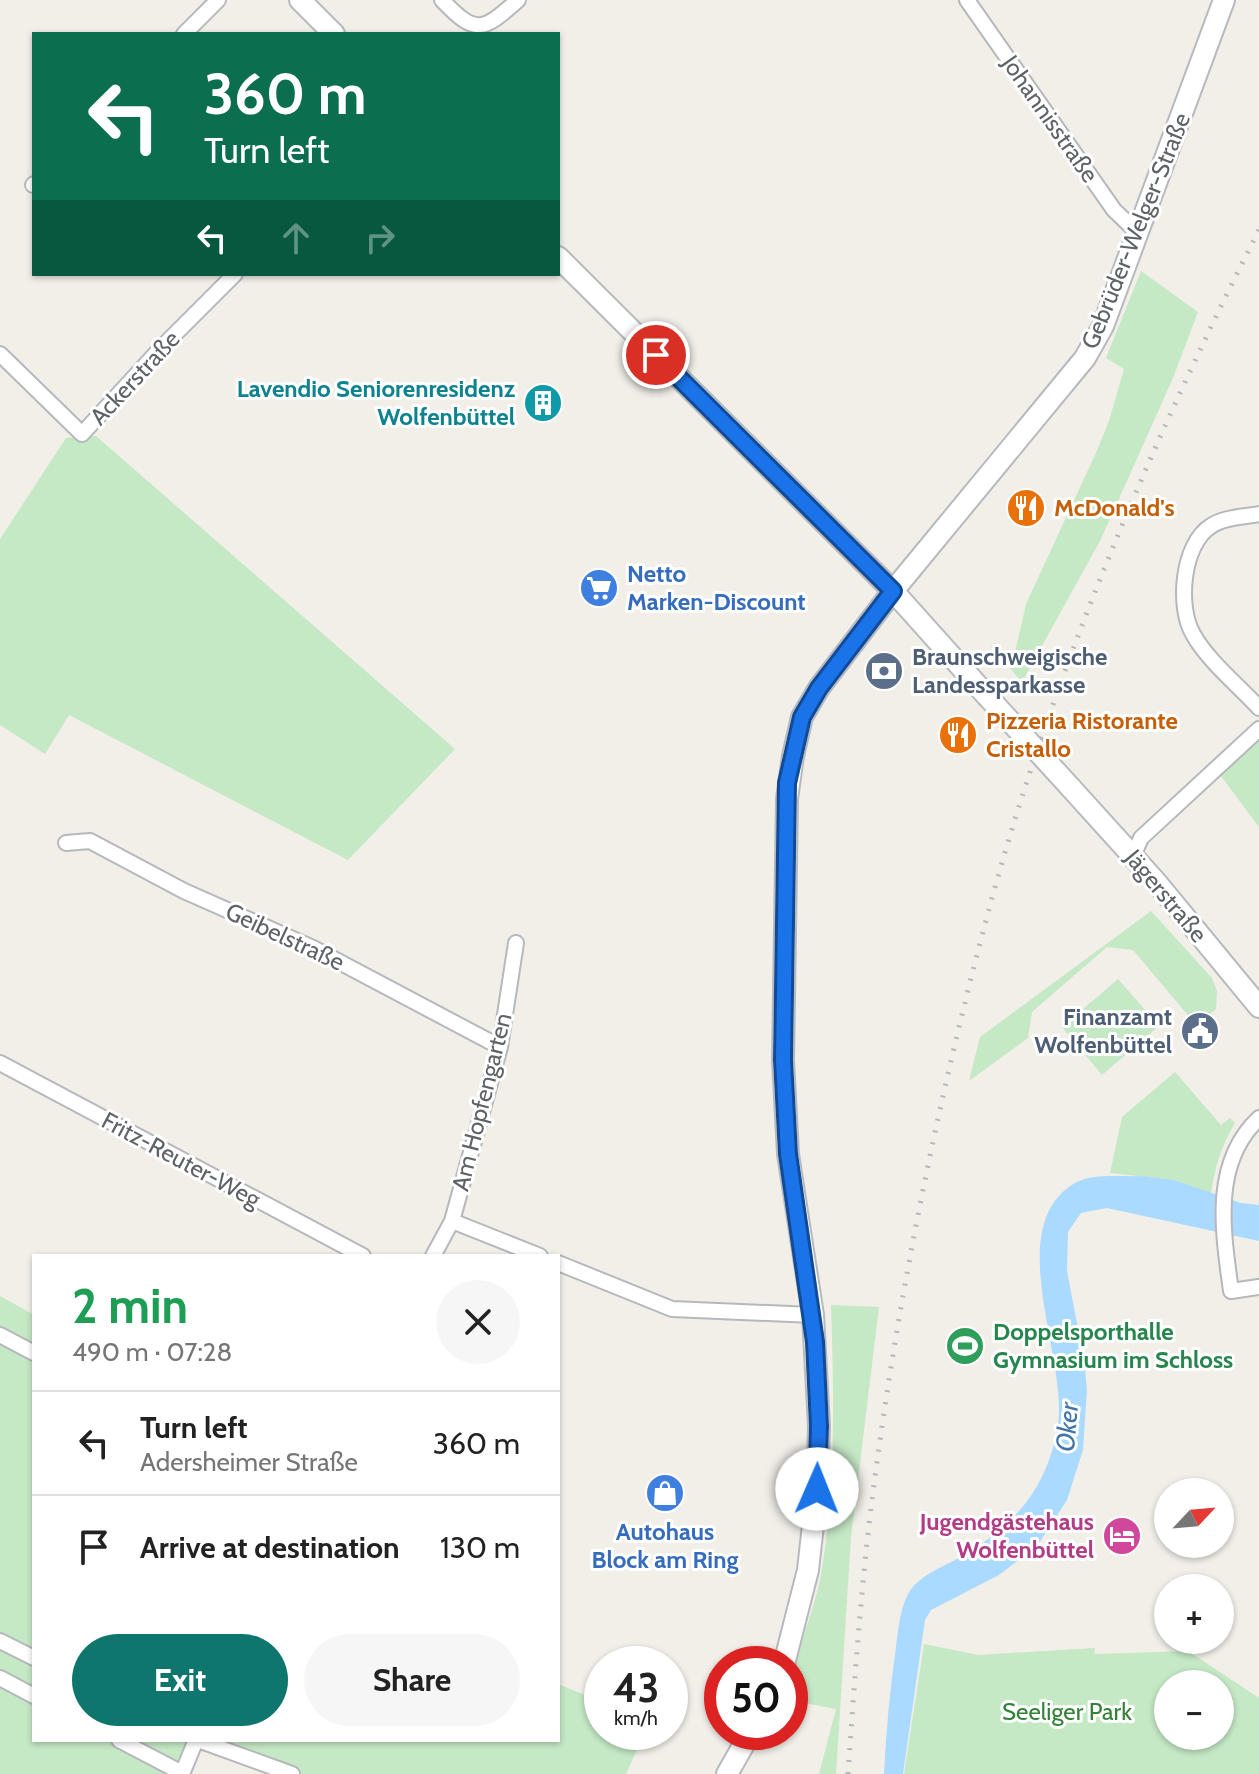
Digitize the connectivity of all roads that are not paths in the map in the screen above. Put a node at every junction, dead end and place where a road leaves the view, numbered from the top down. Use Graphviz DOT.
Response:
graph roads {
  1 [pos="218,0"];
  2 [pos="300,0"];
  3 [pos="442,0"];
  4 [pos="518,0"];
  5 [pos="967,0"];
  6 [pos="1224,0"];
  7 [pos="186,32"];
  8 [pos="332,32"];
  9 [pos="1138,233"];
  10 [pos="560,259"];
  11 [pos="233,276"];
  12 [pos="0,354"];
  13 [pos="1259,514"];
  14 [pos="893,591"];
  15 [pos="1259,708"];
  16 [pos="1259,729"];
  17 [pos="66,843"];
  18 [pos="1133,856"];
  19 [pos="516,943"];
  20 [pos="1259,1007"];
  21 [pos="500,1047"];
  22 [pos="0,1063"];
  23 [pos="1259,1118"];
  24 [pos="452,1221"];
  25 [pos="359,1254"];
  26 [pos="434,1254"];
  27 [pos="535,1254"];
  28 [pos="560,1264"];
  29 [pos="1259,1287"];
  30 [pos="813,1315"];
  31 [pos="0,1335"];
  32 [pos="32,1352"];
  33 [pos="0,1641"];
  34 [pos="789,1646"];
  35 [pos="32,1657"];
  36 [pos="0,1678"];
  37 [pos="32,1695"];
  38 [pos="123,1742"];
  39 [pos="196,1742"];
  40 [pos="203,1742"];
  41 [pos="741,1750"];
  42 [pos="182,1773"];
  43 [pos="292,1774"];
  44 [pos="727,1774"];
  1 -- 7 [label="street"];
  2 -- 8 [label="main road"];
  3 -- 4 [label="street"];
  5 -- 9 [label="street, Johannisstraße"];
  6 -- 9 [label="main road, Gebrüder-Welger-Straße"];
  9 -- 14 [label="main road, Gebrüder-Welger-Straße"];
  10 -- 14 [label="main road"];
  11 -- 12 [label="street, Ackerstraße"];
  13 -- 15 [label="street"];
  14 -- 18 [label="main road, Jägerstraße, bridge"];
  14 -- 30 [label="main road, Gebrüder-Welger-Straße"];
  16 -- 18 [label="street"];
  17 -- 21 [label="street, Geibelstraße"];
  18 -- 20 [label="main road, Jägerstraße"];
  19 -- 21 [label="street, Am Hopfengarten"];
  21 -- 24 [label="street, Am Hopfengarten"];
  22 -- 25 [label="street, Fritz-Reuter-Weg"];
  23 -- 29 [label="street"];
  24 -- 26 [label="street, Am Hopfengarten"];
  24 -- 27 [label="street"];
  28 -- 30 [label="street"];
  30 -- 34 [label="main road, Gebrüder-Welger-Straße"];
  31 -- 32 [label="street"];
  33 -- 35 [label="street"];
  36 -- 37 [label="street"];
  38 -- 42 [label="street"];
  39 -- 42 [label="street"];
  40 -- 43 [label="street"];
  41 -- 44 [label="main road"];
}
